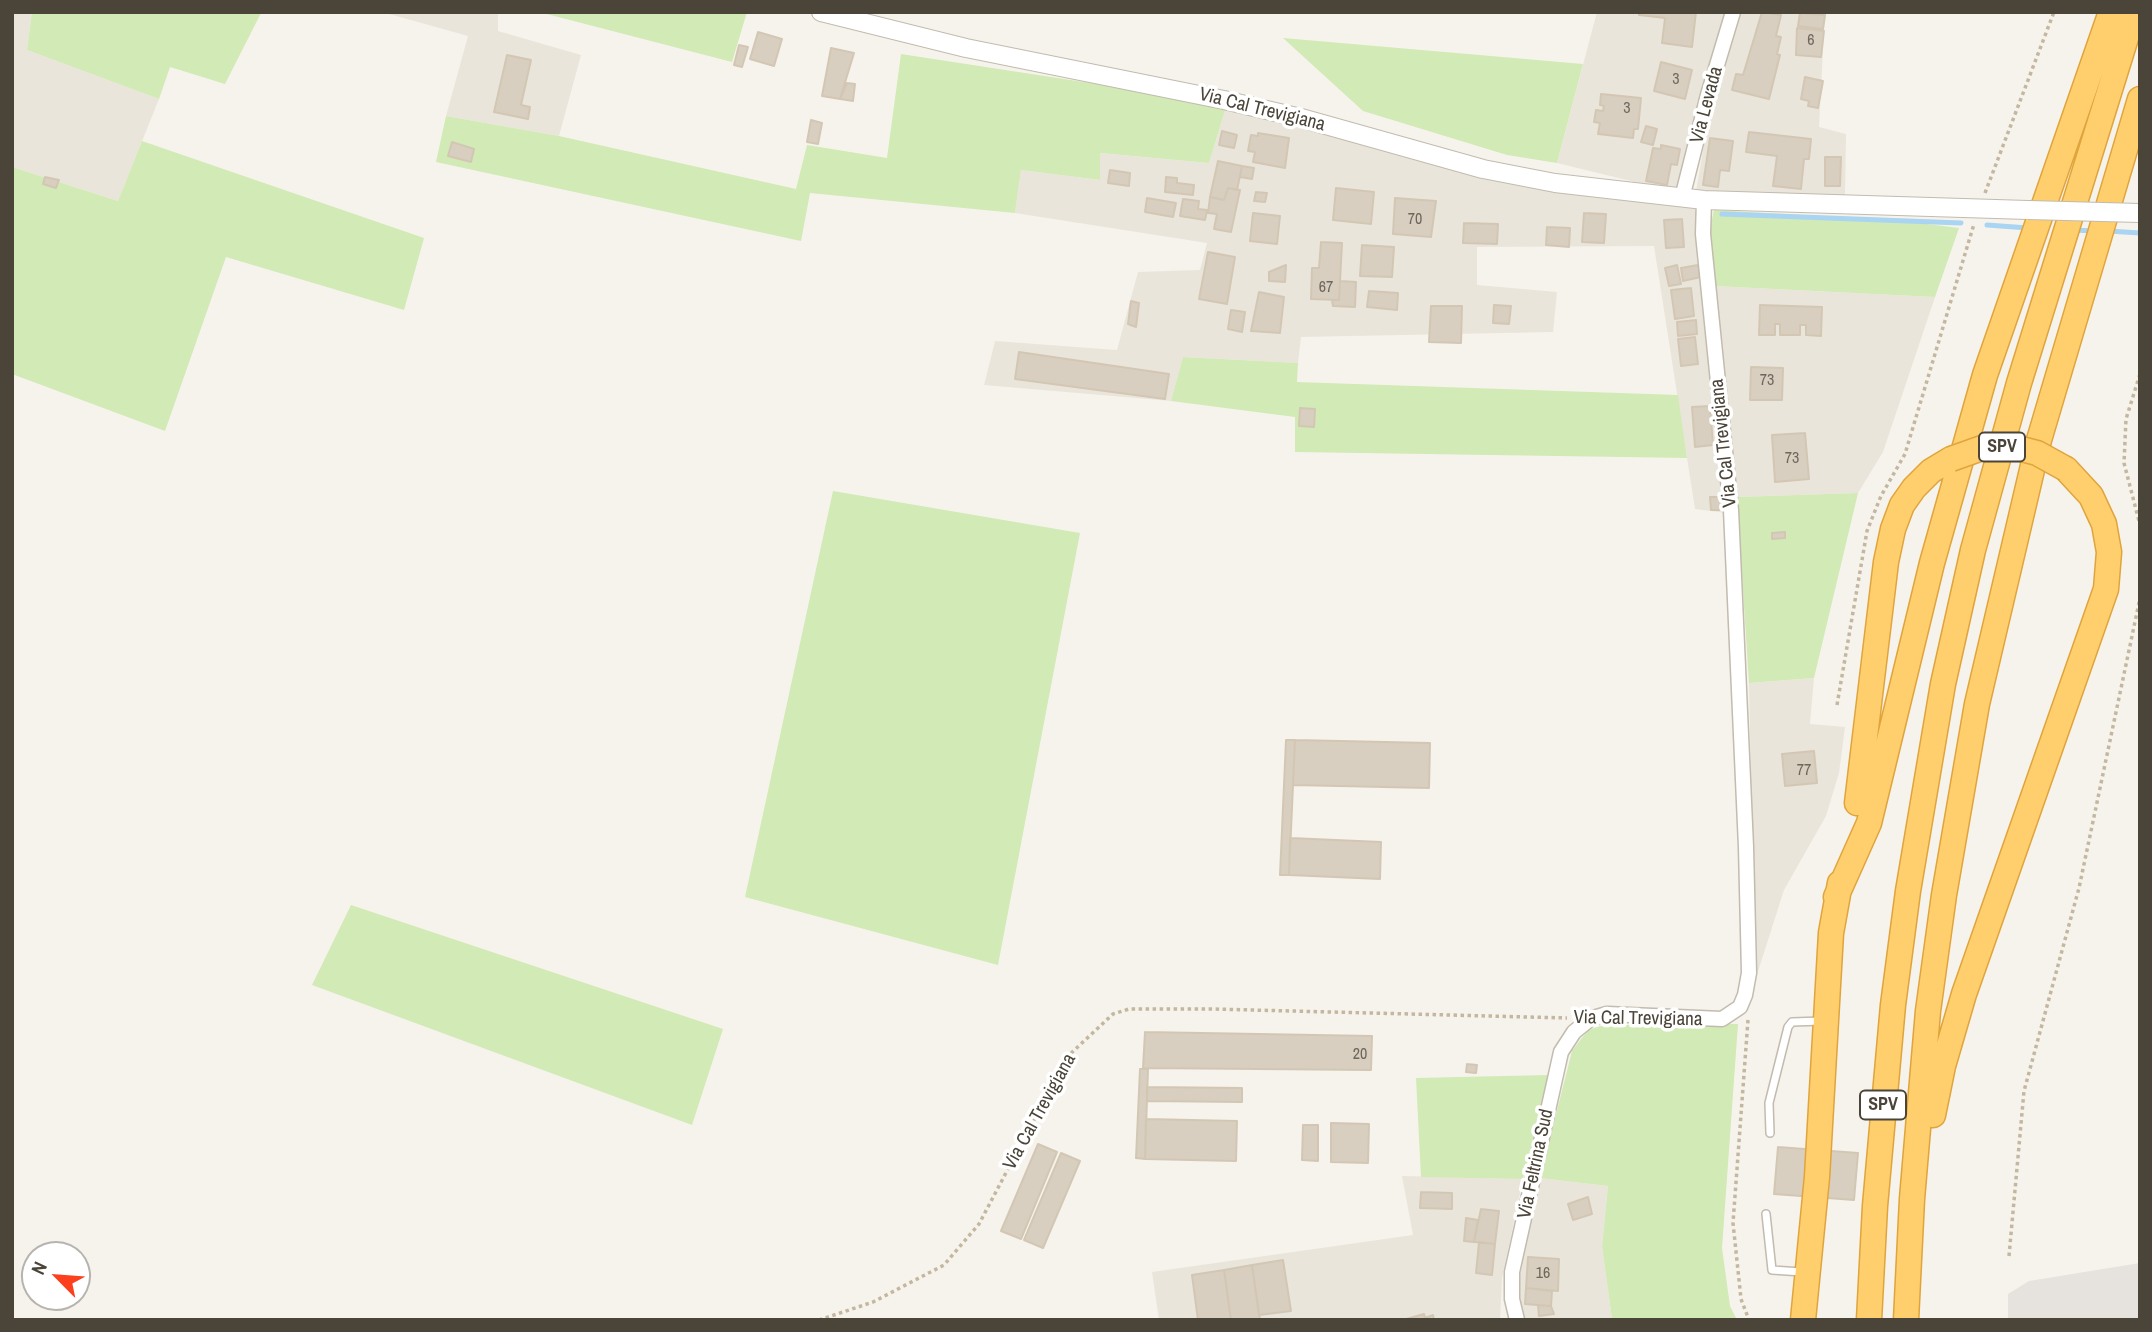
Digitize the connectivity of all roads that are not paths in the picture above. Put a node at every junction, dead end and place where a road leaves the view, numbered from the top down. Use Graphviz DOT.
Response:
graph roads {
  1 [pos="821,12"];
  2 [pos="1733,12"];
  3 [pos="2111,12"];
  4 [pos="2134,12"];
  5 [pos="2140,99"];
  6 [pos="1682,198"];
  7 [pos="1704,200"];
  8 [pos="2140,213"];
  9 [pos="1836,897"];
  10 [pos="1590,1019"];
  11 [pos="1826,1021"];
  12 [pos="1770,1133"];
  13 [pos="1766,1214"];
  14 [pos="1808,1302"];
  15 [pos="1517,1320"];
  16 [pos="1869,1320"];
  17 [pos="1906,1320"];
  18 [pos="1921,1320"];
  1 -- 6 [label="street, Via Cal Trevigiana"];
  2 -- 6 [label="street, Via Levada"];
  3 -- 9 [label="highway"];
  4 -- 16 [label="highway, SPV"];
  5 -- 17 [label="highway, SPV"];
  6 -- 7 [label="street, Via Cal Trevigiana"];
  7 -- 8 [label="street, Via Cal Trevigiana, bridge"];
  7 -- 10 [label="street, Via Cal Trevigiana"];
  9 -- 11 [label="highway"];
  9 -- 18 [label="highway, bridge"];
  10 -- 15 [label="street, Via Feltrina Sud"];
  11 -- 12 [label="lane"];
  11 -- 14 [label="highway"];
  13 -- 14 [label="lane"];
}
